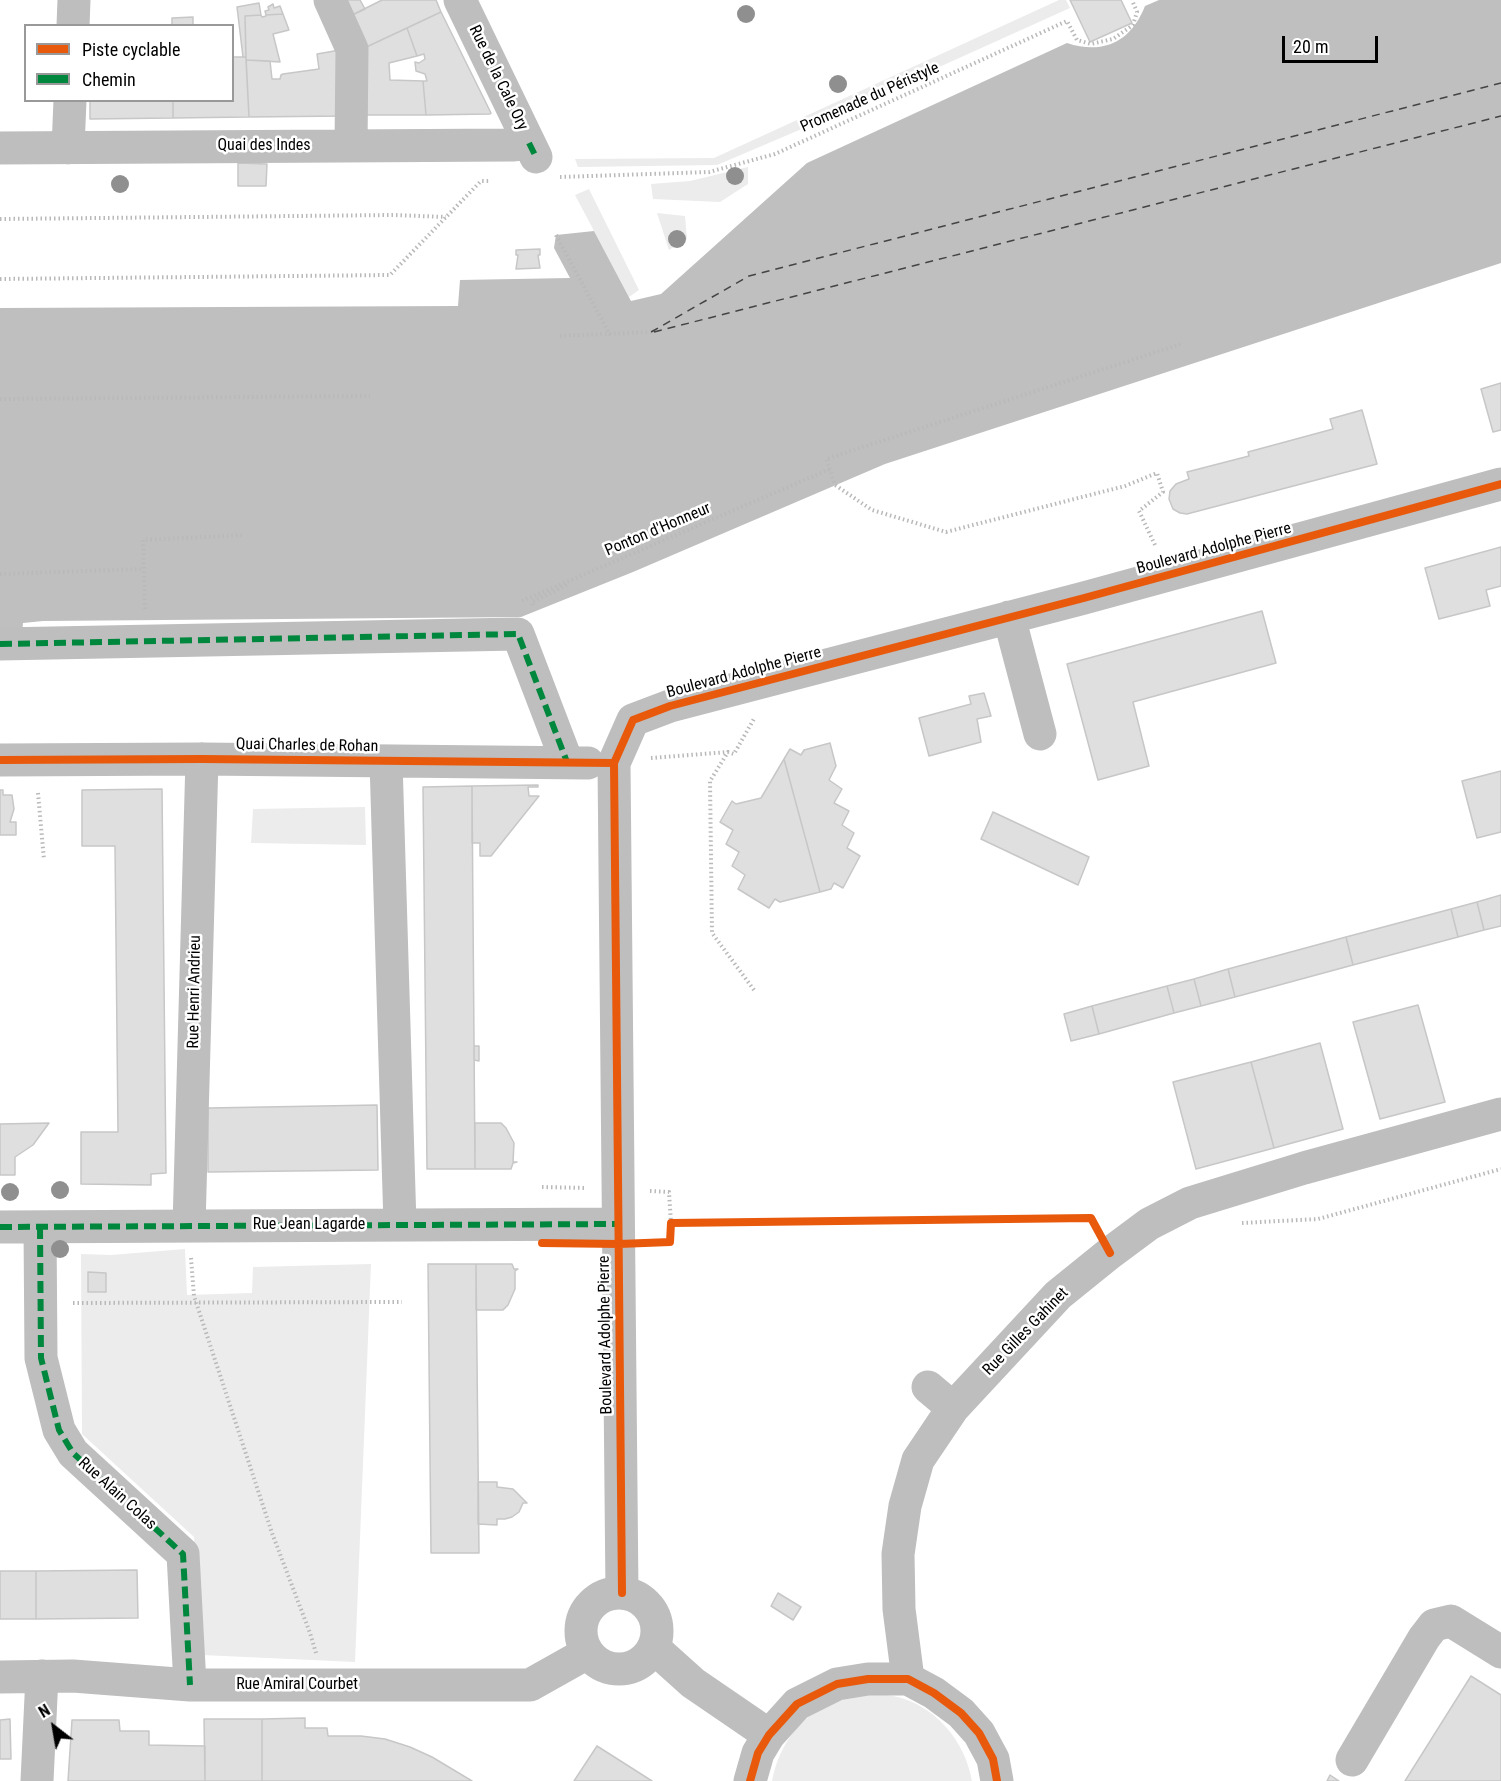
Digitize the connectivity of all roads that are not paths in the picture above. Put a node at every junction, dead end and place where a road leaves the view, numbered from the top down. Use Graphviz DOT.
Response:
graph roads {
  1 [pos="74,0"];
  2 [pos="330,0"];
  3 [pos="460,0"];
  4 [pos="73,24"];
  5 [pos="70,102"];
  6 [pos="351,146"];
  7 [pos="0,148"];
  8 [pos="68,148"];
  9 [pos="540,159"];
  10 [pos="1501,484"];
  11 [pos="1009,617"];
  12 [pos="0,644"];
  13 [pos="1040,734"];
  14 [pos="202,759"];
  15 [pos="0,760"];
  16 [pos="386,761"];
  17 [pos="567,762"];
  18 [pos="614,764"];
  19 [pos="1501,1114"];
  20 [pos="618,1224"];
  21 [pos="400,1225"];
  22 [pos="189,1226"];
  23 [pos="0,1227"];
  24 [pos="40,1227"];
  25 [pos="928,1387"];
  26 [pos="953,1408"];
  27 [pos="622,1593"];
  28 [pos="654,1648"];
  29 [pos="1501,1652"];
  30 [pos="587,1653"];
  31 [pos="42,1676"];
  32 [pos="0,1677"];
  33 [pos="908,1679"];
  34 [pos="190,1685"];
  35 [pos="769,1735"];
  36 [pos="1352,1760"];
  37 [pos="37,1781"];
  38 [pos="750,1781"];
  39 [pos="997,1781"];
  1 -- 4 [label="street"];
  2 -- 6 [label="street"];
  3 -- 9 [label="street, Rue de la Cale Ory"];
  5 -- 8 [label="street"];
  6 -- 8 [label="street, Quai des Indes"];
  6 -- 9 [label="street, Quai des Indes"];
  7 -- 8 [label="street, Quai des Indes"];
  10 -- 11 [label="street, Boulevard Adolphe Pierre"];
  11 -- 13 [label="street"];
  11 -- 18 [label="street, Boulevard Adolphe Pierre"];
  12 -- 17 [label="street"];
  14 -- 15 [label="street, Quai Charles de Rohan"];
  14 -- 16 [label="street, Quai Charles de Rohan"];
  14 -- 22 [label="street, Rue Henri Andrieu"];
  16 -- 17 [label="street, Quai Charles de Rohan"];
  16 -- 21 [label="street"];
  17 -- 18 [label="street, Quai Charles de Rohan"];
  18 -- 20 [label="street, Boulevard Adolphe Pierre"];
  19 -- 26 [label="street, Rue Gilles Gahinet"];
  20 -- 21 [label="street, Rue Jean Lagarde"];
  20 -- 27 [label="street, Boulevard Adolphe Pierre"];
  21 -- 22 [label="street, Rue Jean Lagarde"];
  22 -- 24 [label="street, Rue Jean Lagarde"];
  23 -- 24 [label="street, Rue Jean Lagarde"];
  24 -- 34 [label="street, Rue Alain Colas"];
  25 -- 26 [label="street"];
  26 -- 33 [label="street, Rue Gilles Gahinet"];
  27 -- 28 [label="street"];
  27 -- 30 [label="street"];
  28 -- 30 [label="street"];
  28 -- 35 [label="street"];
  29 -- 36 [label="street"];
  30 -- 34 [label="street, Rue Amiral Courbet"];
  31 -- 32 [label="street, Rue Amiral Courbet"];
  31 -- 34 [label="street, Rue Amiral Courbet"];
  31 -- 37 [label="street"];
  33 -- 35 [label="street"];
  33 -- 39 [label="street"];
  35 -- 38 [label="street"];
}
